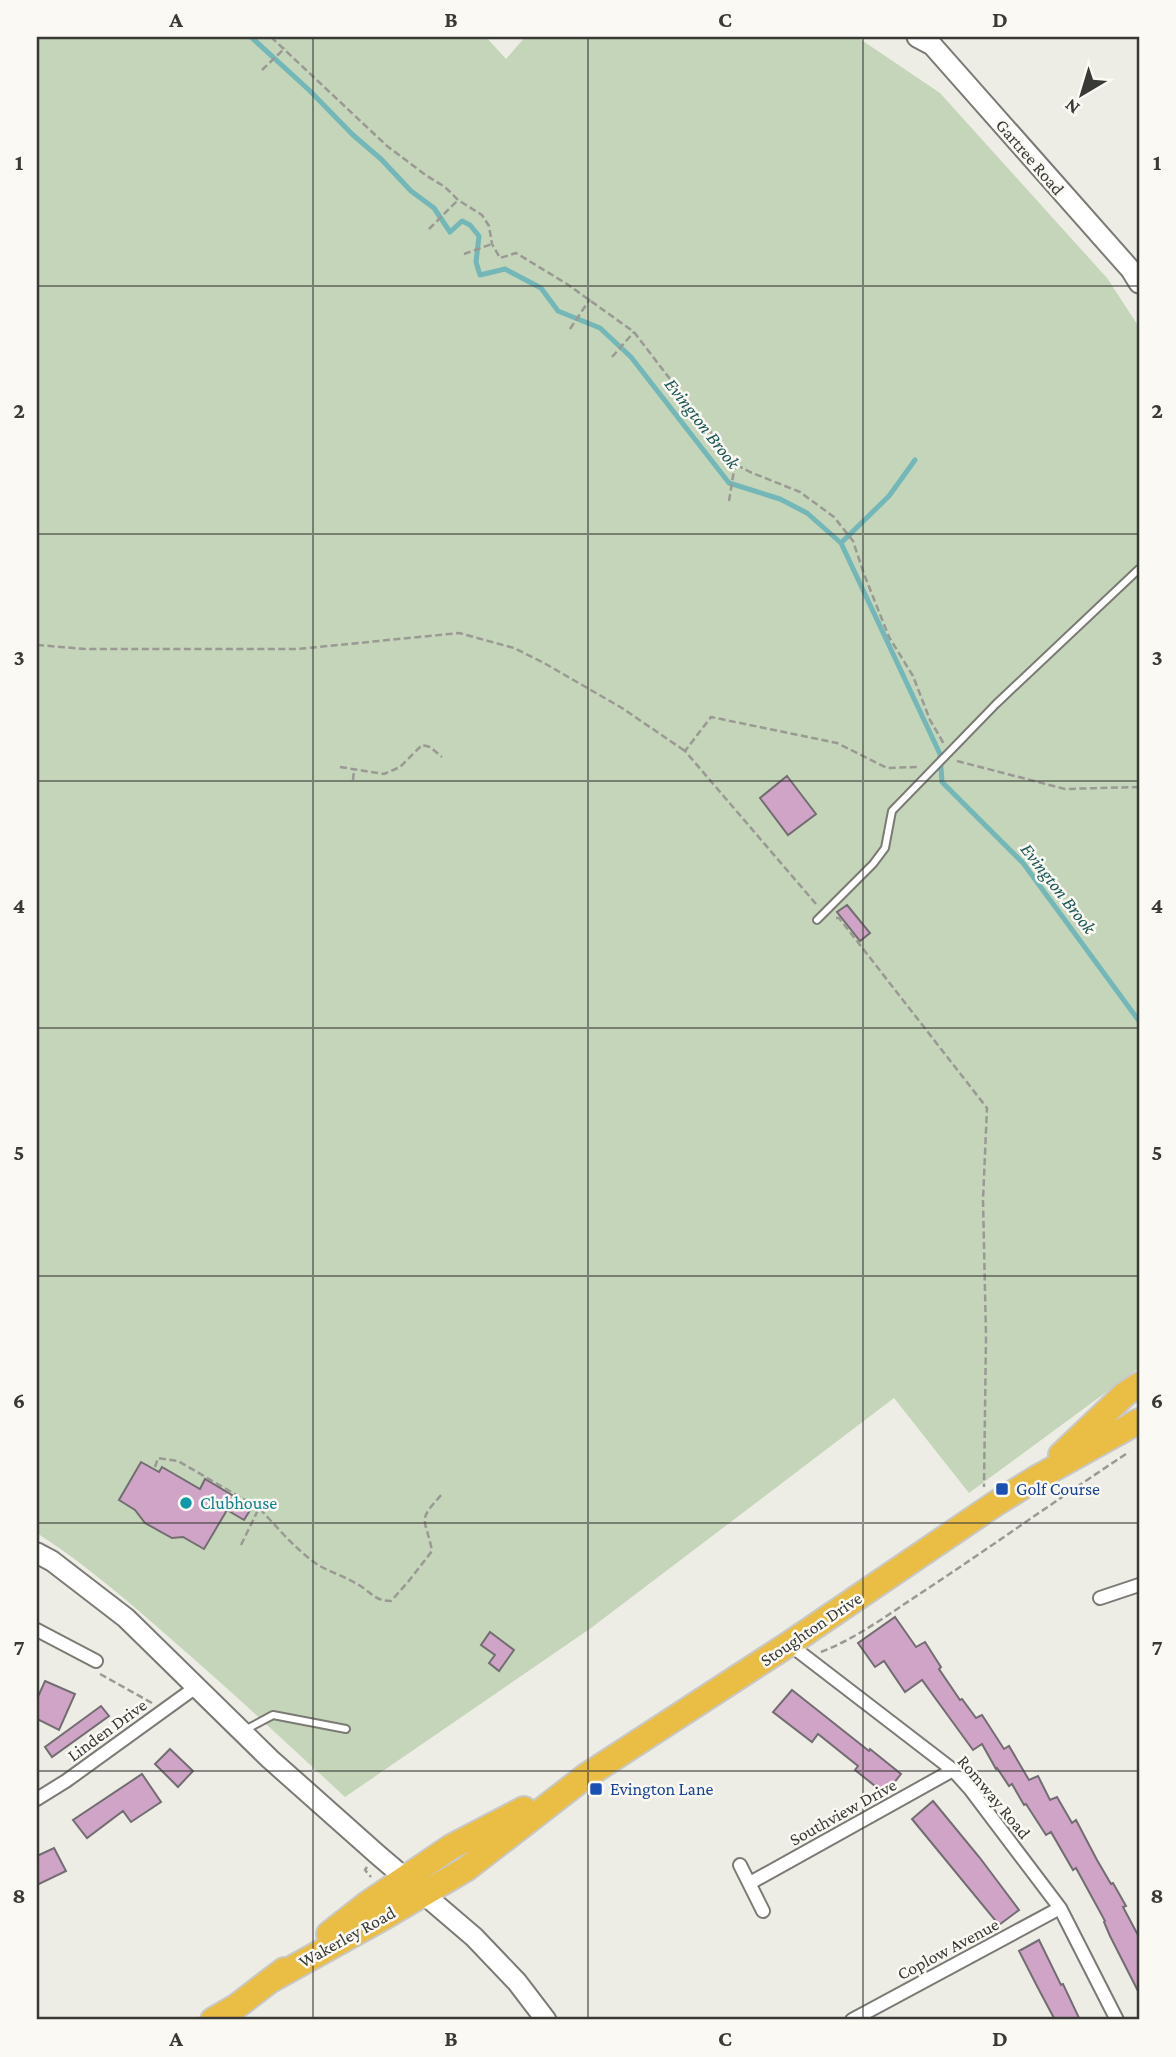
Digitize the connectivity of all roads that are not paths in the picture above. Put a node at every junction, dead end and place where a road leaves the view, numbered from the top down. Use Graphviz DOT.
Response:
graph roads {
  1 [pos="916,37"];
  2 [pos="1136,270"];
  3 [pos="1139,569"];
  4 [pos="817,920"];
  5 [pos="1139,1385"];
  6 [pos="1138,1434"];
  7 [pos="1035,1479"];
  8 [pos="37,1553"];
  9 [pos="1139,1585"];
  10 [pos="1100,1598"];
  11 [pos="37,1630"];
  12 [pos="799,1651"];
  13 [pos="96,1661"];
  14 [pos="196,1687"];
  15 [pos="346,1729"];
  16 [pos="243,1731"];
  17 [pos="953,1770"];
  18 [pos="37,1799"];
  19 [pos="740,1865"];
  20 [pos="750,1883"];
  21 [pos="414,1886"];
  22 [pos="1060,1908"];
  23 [pos="763,1911"];
  24 [pos="213,2020"];
  25 [pos="545,2020"];
  26 [pos="852,2020"];
  27 [pos="1117,2020"];
  1 -- 2 [label="main road, Gartree Road"];
  3 -- 4 [label="lane"];
  5 -- 7 [label="highway, Stoughton Drive"];
  6 -- 7 [label="highway, Stoughton Drive"];
  7 -- 12 [label="highway, Stoughton Drive"];
  8 -- 14 [label="main road"];
  9 -- 10 [label="street"];
  11 -- 13 [label="street"];
  12 -- 17 [label="street, Romway Road"];
  12 -- 21 [label="highway, Stoughton Drive"];
  14 -- 16 [label="main road"];
  14 -- 18 [label="street, Linden Drive"];
  15 -- 16 [label="lane"];
  16 -- 21 [label="main road"];
  17 -- 20 [label="street, Southview Drive"];
  17 -- 22 [label="street, Romway Road"];
  19 -- 20 [label="street"];
  20 -- 23 [label="street"];
  21 -- 24 [label="highway, Wakerley Road"];
  21 -- 25 [label="main road"];
  22 -- 26 [label="street, Coplow Avenue"];
  22 -- 27 [label="street, Romway Road"];
}
